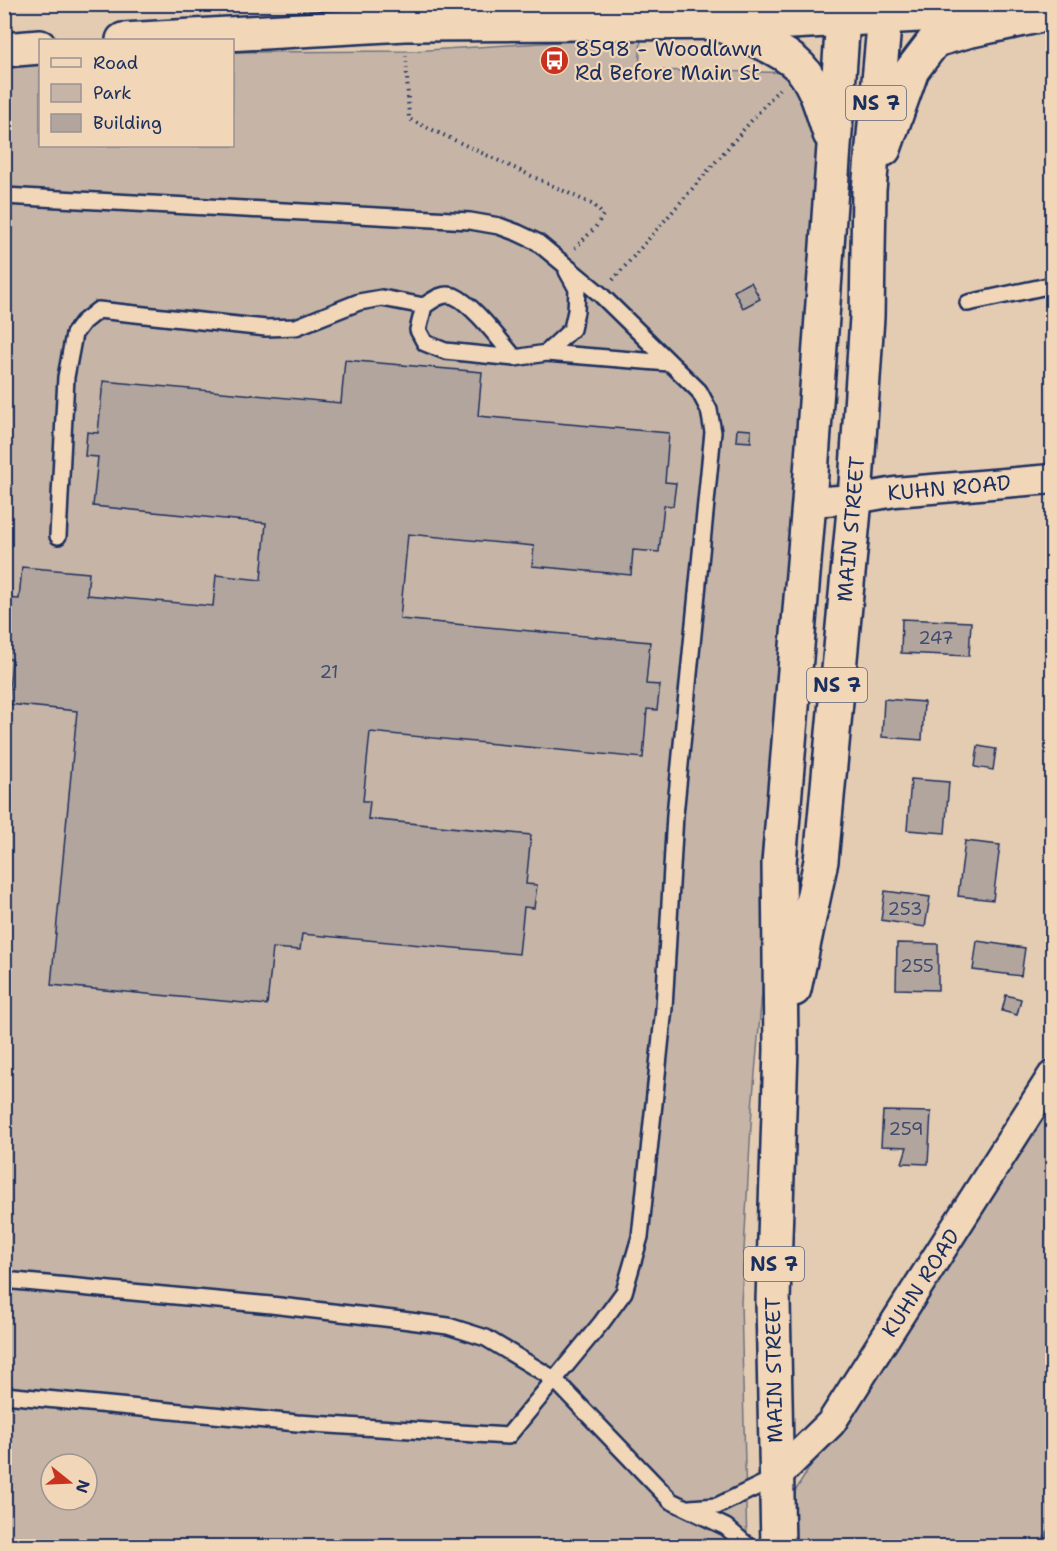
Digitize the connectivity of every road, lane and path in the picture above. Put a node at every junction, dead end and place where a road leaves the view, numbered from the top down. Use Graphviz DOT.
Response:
graph roads {
  1 [pos="754,4"];
  2 [pos="1053,7"];
  3 [pos="885,10"];
  4 [pos="844,12"];
  5 [pos="1053,13"];
  6 [pos="717,23"];
  7 [pos="405,24"];
  8 [pos="141,39"];
  9 [pos="39,47"];
  10 [pos="4,50"];
  11 [pos="786,81"];
  12 [pos="835,146"];
  13 [pos="869,190"];
  14 [pos="4,196"];
  15 [pos="562,261"];
  16 [pos="1053,285"];
  17 [pos="600,294"];
  18 [pos="968,303"];
  19 [pos="424,306"];
  20 [pos="546,353"];
  21 [pos="515,358"];
  22 [pos="669,363"];
  23 [pos="1053,479"];
  24 [pos="855,499"];
  25 [pos="809,502"];
  26 [pos="58,536"];
  27 [pos="781,1049"];
  28 [pos="1053,1076"];
  29 [pos="4,1280"];
  30 [pos="554,1379"];
  31 [pos="4,1395"];
  32 [pos="776,1478"];
  33 [pos="687,1508"];
  34 [pos="748,1546"];
  35 [pos="778,1546"];
  1 -- 6 [label="main road"];
  2 -- 3 [label="main road"];
  3 -- 4 [label="main road"];
  3 -- 13 [label="main road, MAIN STREET / NS 7"];
  4 -- 6 [label="main road"];
  4 -- 12 [label="main road, MAIN STREET / NS 7"];
  5 -- 13 [label="main road"];
  6 -- 7 [label="main road"];
  6 -- 12 [label="main road"];
  7 -- 8 [label="main road"];
  7 -- 15 [label="path"];
  9 -- 10 [label="main road"];
  11 -- 17 [label="path"];
  12 -- 25 [label="main road, MAIN STREET / NS 7"];
  13 -- 24 [label="main road, MAIN STREET / NS 7"];
  14 -- 15 [label="lane"];
  15 -- 17 [label="lane"];
  15 -- 20 [label="lane"];
  16 -- 18 [label="lane"];
  17 -- 22 [label="lane"];
  19 -- 21 [label="lane"];
  19 -- 21 [label="lane"];
  19 -- 26 [label="lane"];
  20 -- 21 [label="lane"];
  20 -- 22 [label="lane"];
  22 -- 30 [label="lane"];
  23 -- 24 [label="street, KUHN ROAD"];
  24 -- 25 [label="street, KUHN ROAD"];
  24 -- 27 [label="main road, MAIN STREET / NS 7"];
  25 -- 27 [label="main road, MAIN STREET / NS 7"];
  27 -- 32 [label="main road, MAIN STREET / NS 7"];
  28 -- 32 [label="street, KUHN ROAD"];
  29 -- 30 [label="lane"];
  30 -- 31 [label="lane"];
  30 -- 33 [label="lane"];
  32 -- 33 [label="lane"];
  32 -- 35 [label="main road, MAIN STREET / NS 7"];
  33 -- 34 [label="lane"];
}
